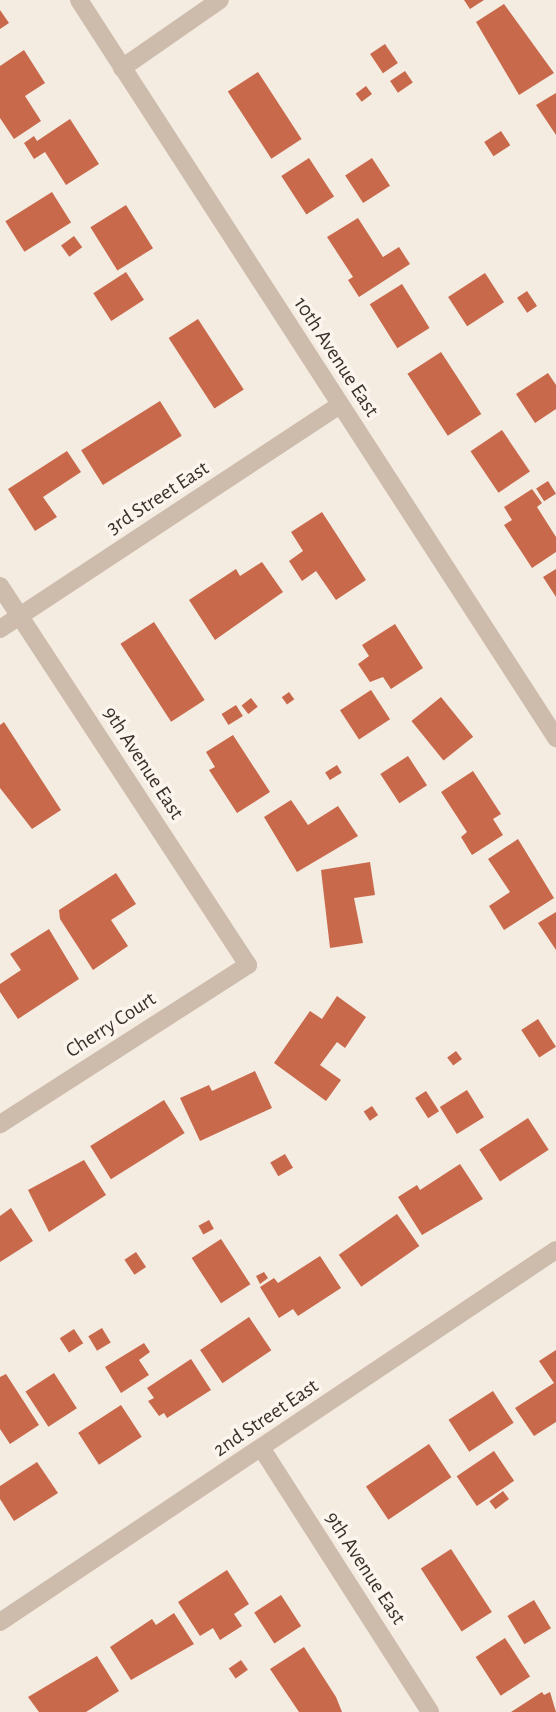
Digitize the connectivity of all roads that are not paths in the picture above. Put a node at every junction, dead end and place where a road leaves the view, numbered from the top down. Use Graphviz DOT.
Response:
graph roads {
  1 [pos="79,0"];
  2 [pos="220,0"];
  3 [pos="122,68"];
  4 [pos="340,405"];
  5 [pos="0,586"];
  6 [pos="19,616"];
  7 [pos="0,629"];
  8 [pos="556,738"];
  9 [pos="248,965"];
  10 [pos="0,1124"];
  11 [pos="556,1250"];
  12 [pos="262,1449"];
  13 [pos="0,1622"];
  14 [pos="430,1712"];
  1 -- 3 [label="street, 10th Avenue East"];
  2 -- 3 [label="street"];
  3 -- 4 [label="street, 10th Avenue East"];
  4 -- 6 [label="street, 3rd Street East"];
  4 -- 8 [label="street, 10th Avenue East"];
  5 -- 6 [label="street, 9th Avenue East"];
  6 -- 7 [label="street, 3rd Street East"];
  6 -- 9 [label="street, 9th Avenue East"];
  9 -- 10 [label="street, Cherry Court"];
  11 -- 12 [label="street, 2nd Street East"];
  12 -- 13 [label="street, 2nd Street East"];
  12 -- 14 [label="street, 9th Avenue East"];
}
